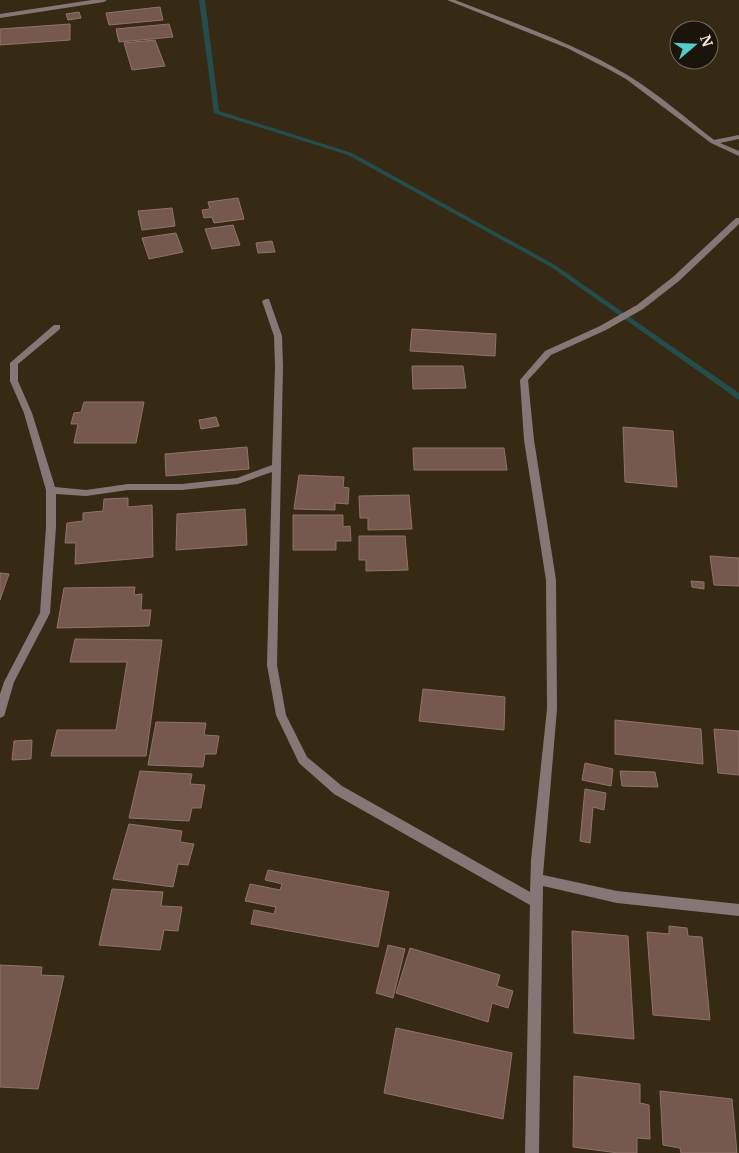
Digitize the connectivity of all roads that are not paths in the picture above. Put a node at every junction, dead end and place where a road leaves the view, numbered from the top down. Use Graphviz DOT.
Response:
graph roads {
  1 [pos="104,0"];
  2 [pos="450,0"];
  3 [pos="0,16"];
  4 [pos="739,137"];
  5 [pos="713,142"];
  6 [pos="739,154"];
  7 [pos="739,220"];
  8 [pos="266,301"];
  9 [pos="57,327"];
  10 [pos="277,466"];
  11 [pos="51,490"];
  12 [pos="0,713"];
  13 [pos="536,878"];
  14 [pos="536,902"];
  15 [pos="739,910"];
  16 [pos="532,1153"];
  1 -- 3 [label="street"];
  2 -- 5 [label="street"];
  4 -- 5 [label="street"];
  5 -- 6 [label="street"];
  7 -- 13 [label="street"];
  8 -- 10 [label="street"];
  9 -- 11 [label="street"];
  10 -- 11 [label="street"];
  10 -- 14 [label="street"];
  11 -- 12 [label="street"];
  13 -- 14 [label="street"];
  13 -- 15 [label="street"];
  14 -- 16 [label="street"];
}
